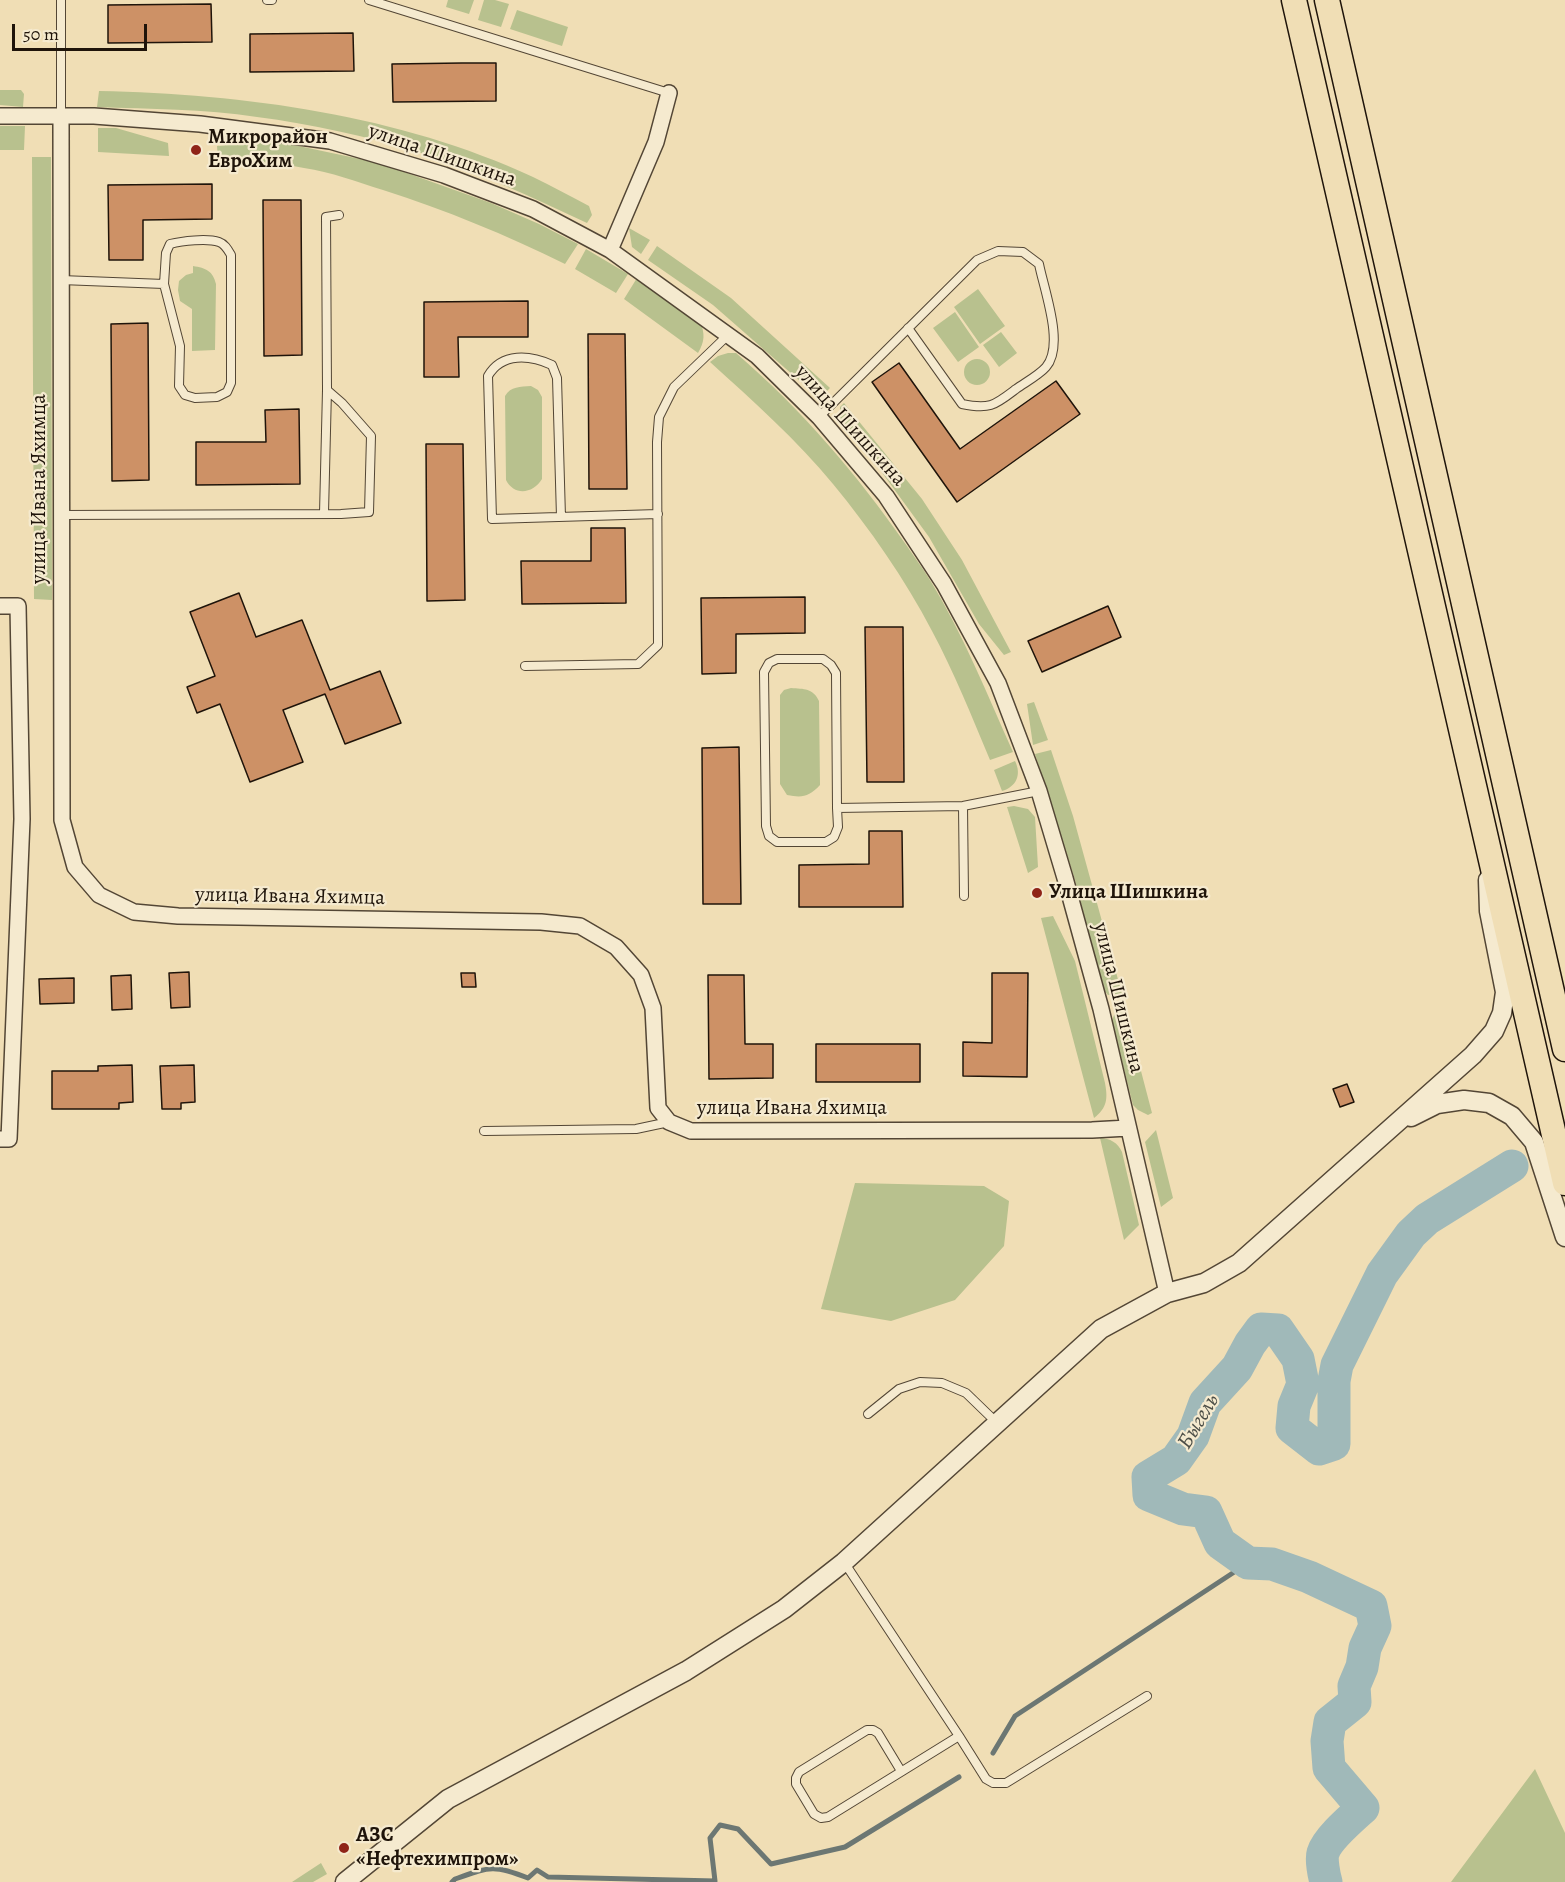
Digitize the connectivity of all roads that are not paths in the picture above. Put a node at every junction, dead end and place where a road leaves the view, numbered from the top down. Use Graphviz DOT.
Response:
graph roads {
  1 [pos="61,0"];
  2 [pos="267,0"];
  3 [pos="272,0"];
  4 [pos="369,0"];
  5 [pos="1294,0"];
  6 [pos="1326,0"];
  7 [pos="669,93"];
  8 [pos="0,116"];
  9 [pos="61,116"];
  10 [pos="339,215"];
  11 [pos="610,250"];
  12 [pos="62,280"];
  13 [pos="164,284"];
  14 [pos="908,328"];
  15 [pos="727,336"];
  16 [pos="327,390"];
  17 [pos="819,417"];
  18 [pos="324,513"];
  19 [pos="658,514"];
  20 [pos="61,515"];
  21 [pos="561,518"];
  22 [pos="0,606"];
  23 [pos="525,666"];
  24 [pos="1039,791"];
  25 [pos="963,806"];
  26 [pos="837,808"];
  27 [pos="1486,842"];
  28 [pos="964,896"];
  29 [pos="1565,1049"];
  30 [pos="669,1122"];
  31 [pos="1390,1127"];
  32 [pos="1128,1128"];
  33 [pos="484,1131"];
  34 [pos="0,1139"];
  35 [pos="1565,1183"];
  36 [pos="1565,1237"];
  37 [pos="1167,1293"];
  38 [pos="868,1414"];
  39 [pos="998,1423"];
  40 [pos="844,1562"];
  41 [pos="1147,1696"];
  42 [pos="959,1736"];
  43 [pos="901,1771"];
  44 [pos="345,1882"];
  1 -- 9 [label="lane"];
  2 -- 3 [label="lane"];
  4 -- 7 [label="lane"];
  5 -- 27 [label="highway"];
  6 -- 29 [label="highway"];
  7 -- 11 [label="street"];
  8 -- 9 [label="street, улица Шишкина"];
  9 -- 11 [label="street, улица Шишкина"];
  9 -- 12 [label="street, улица Ивана Яхимца"];
  10 -- 16 [label="lane"];
  11 -- 15 [label="street, улица Шишкина"];
  12 -- 13 [label="lane"];
  12 -- 20 [label="street, улица Ивана Яхимца"];
  13 -- 13 [label="lane"];
  14 -- 14 [label="lane"];
  14 -- 17 [label="lane"];
  15 -- 17 [label="street, улица Шишкина"];
  15 -- 19 [label="lane"];
  16 -- 18 [label="lane"];
  16 -- 18 [label="lane"];
  17 -- 24 [label="street, улица Шишкина"];
  18 -- 20 [label="lane"];
  19 -- 21 [label="lane"];
  19 -- 23 [label="lane"];
  20 -- 30 [label="street, улица Ивана Яхимца"];
  21 -- 21 [label="lane"];
  22 -- 34 [label="street"];
  24 -- 25 [label="lane"];
  24 -- 32 [label="street, улица Шишкина"];
  25 -- 26 [label="lane"];
  25 -- 28 [label="lane"];
  26 -- 26 [label="lane"];
  27 -- 31 [label="street"];
  27 -- 35 [label="highway"];
  30 -- 32 [label="street, улица Ивана Яхимца"];
  30 -- 33 [label="lane"];
  31 -- 36 [label="street"];
  31 -- 37 [label="street"];
  32 -- 37 [label="street, улица Шишкина"];
  37 -- 39 [label="street"];
  38 -- 39 [label="lane"];
  39 -- 40 [label="street"];
  40 -- 42 [label="lane"];
  40 -- 44 [label="street"];
  41 -- 42 [label="lane"];
  42 -- 43 [label="lane"];
  43 -- 43 [label="lane"];
}
